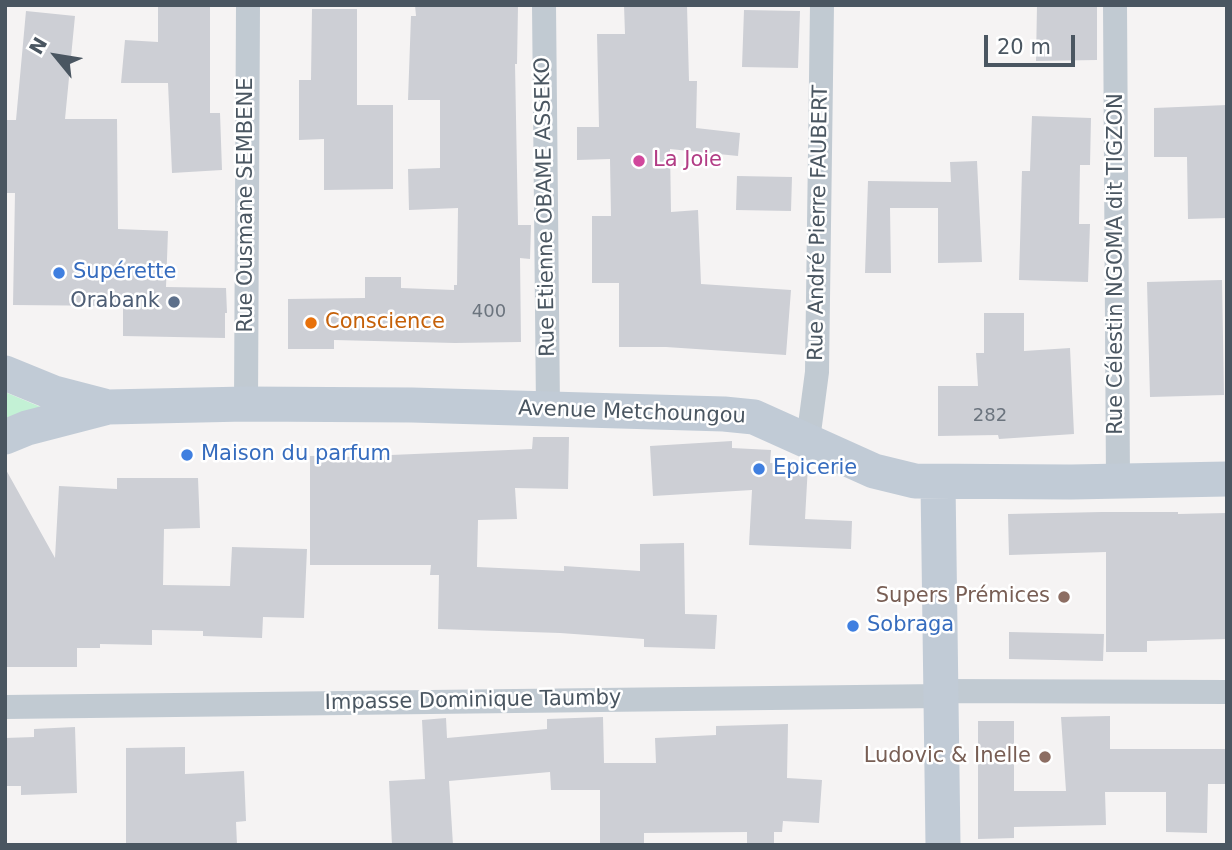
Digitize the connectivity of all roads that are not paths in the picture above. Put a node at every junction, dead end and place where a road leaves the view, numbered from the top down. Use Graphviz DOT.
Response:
graph roads {
  1 [pos="248,5"];
  2 [pos="544,5"];
  3 [pos="822,5"];
  4 [pos="1115,5"];
  5 [pos="5,373"];
  6 [pos="246,404"];
  7 [pos="108,407"];
  8 [pos="548,409"];
  9 [pos="5,437"];
  10 [pos="808,440"];
  11 [pos="1227,479"];
  12 [pos="1118,481"];
  13 [pos="938,483"];
  14 [pos="1227,692"];
  15 [pos="941,694"];
  16 [pos="5,708"];
  17 [pos="943,845"];
  1 -- 6 [label="street, Rue Ousmane SEMBENE"];
  2 -- 8 [label="street, Rue Etienne OBAME ASSEKO"];
  3 -- 10 [label="street, Rue André Pierre FAUBERT"];
  4 -- 12 [label="street, Rue Célestin NGOMA dit TIGZON"];
  5 -- 7 [label="main road"];
  6 -- 7 [label="main road, Avenue Metchoungou"];
  6 -- 8 [label="main road, Avenue Metchoungou"];
  7 -- 9 [label="main road"];
  8 -- 10 [label="main road, Avenue Metchoungou"];
  10 -- 13 [label="main road, Avenue Metchoungou"];
  11 -- 12 [label="main road, Avenue Metchoungou"];
  12 -- 13 [label="main road, Avenue Metchoungou"];
  13 -- 15 [label="main road"];
  14 -- 15 [label="street, Impasse Dominique Taumby"];
  15 -- 16 [label="street, Impasse Dominique Taumby"];
  15 -- 17 [label="main road"];
}
